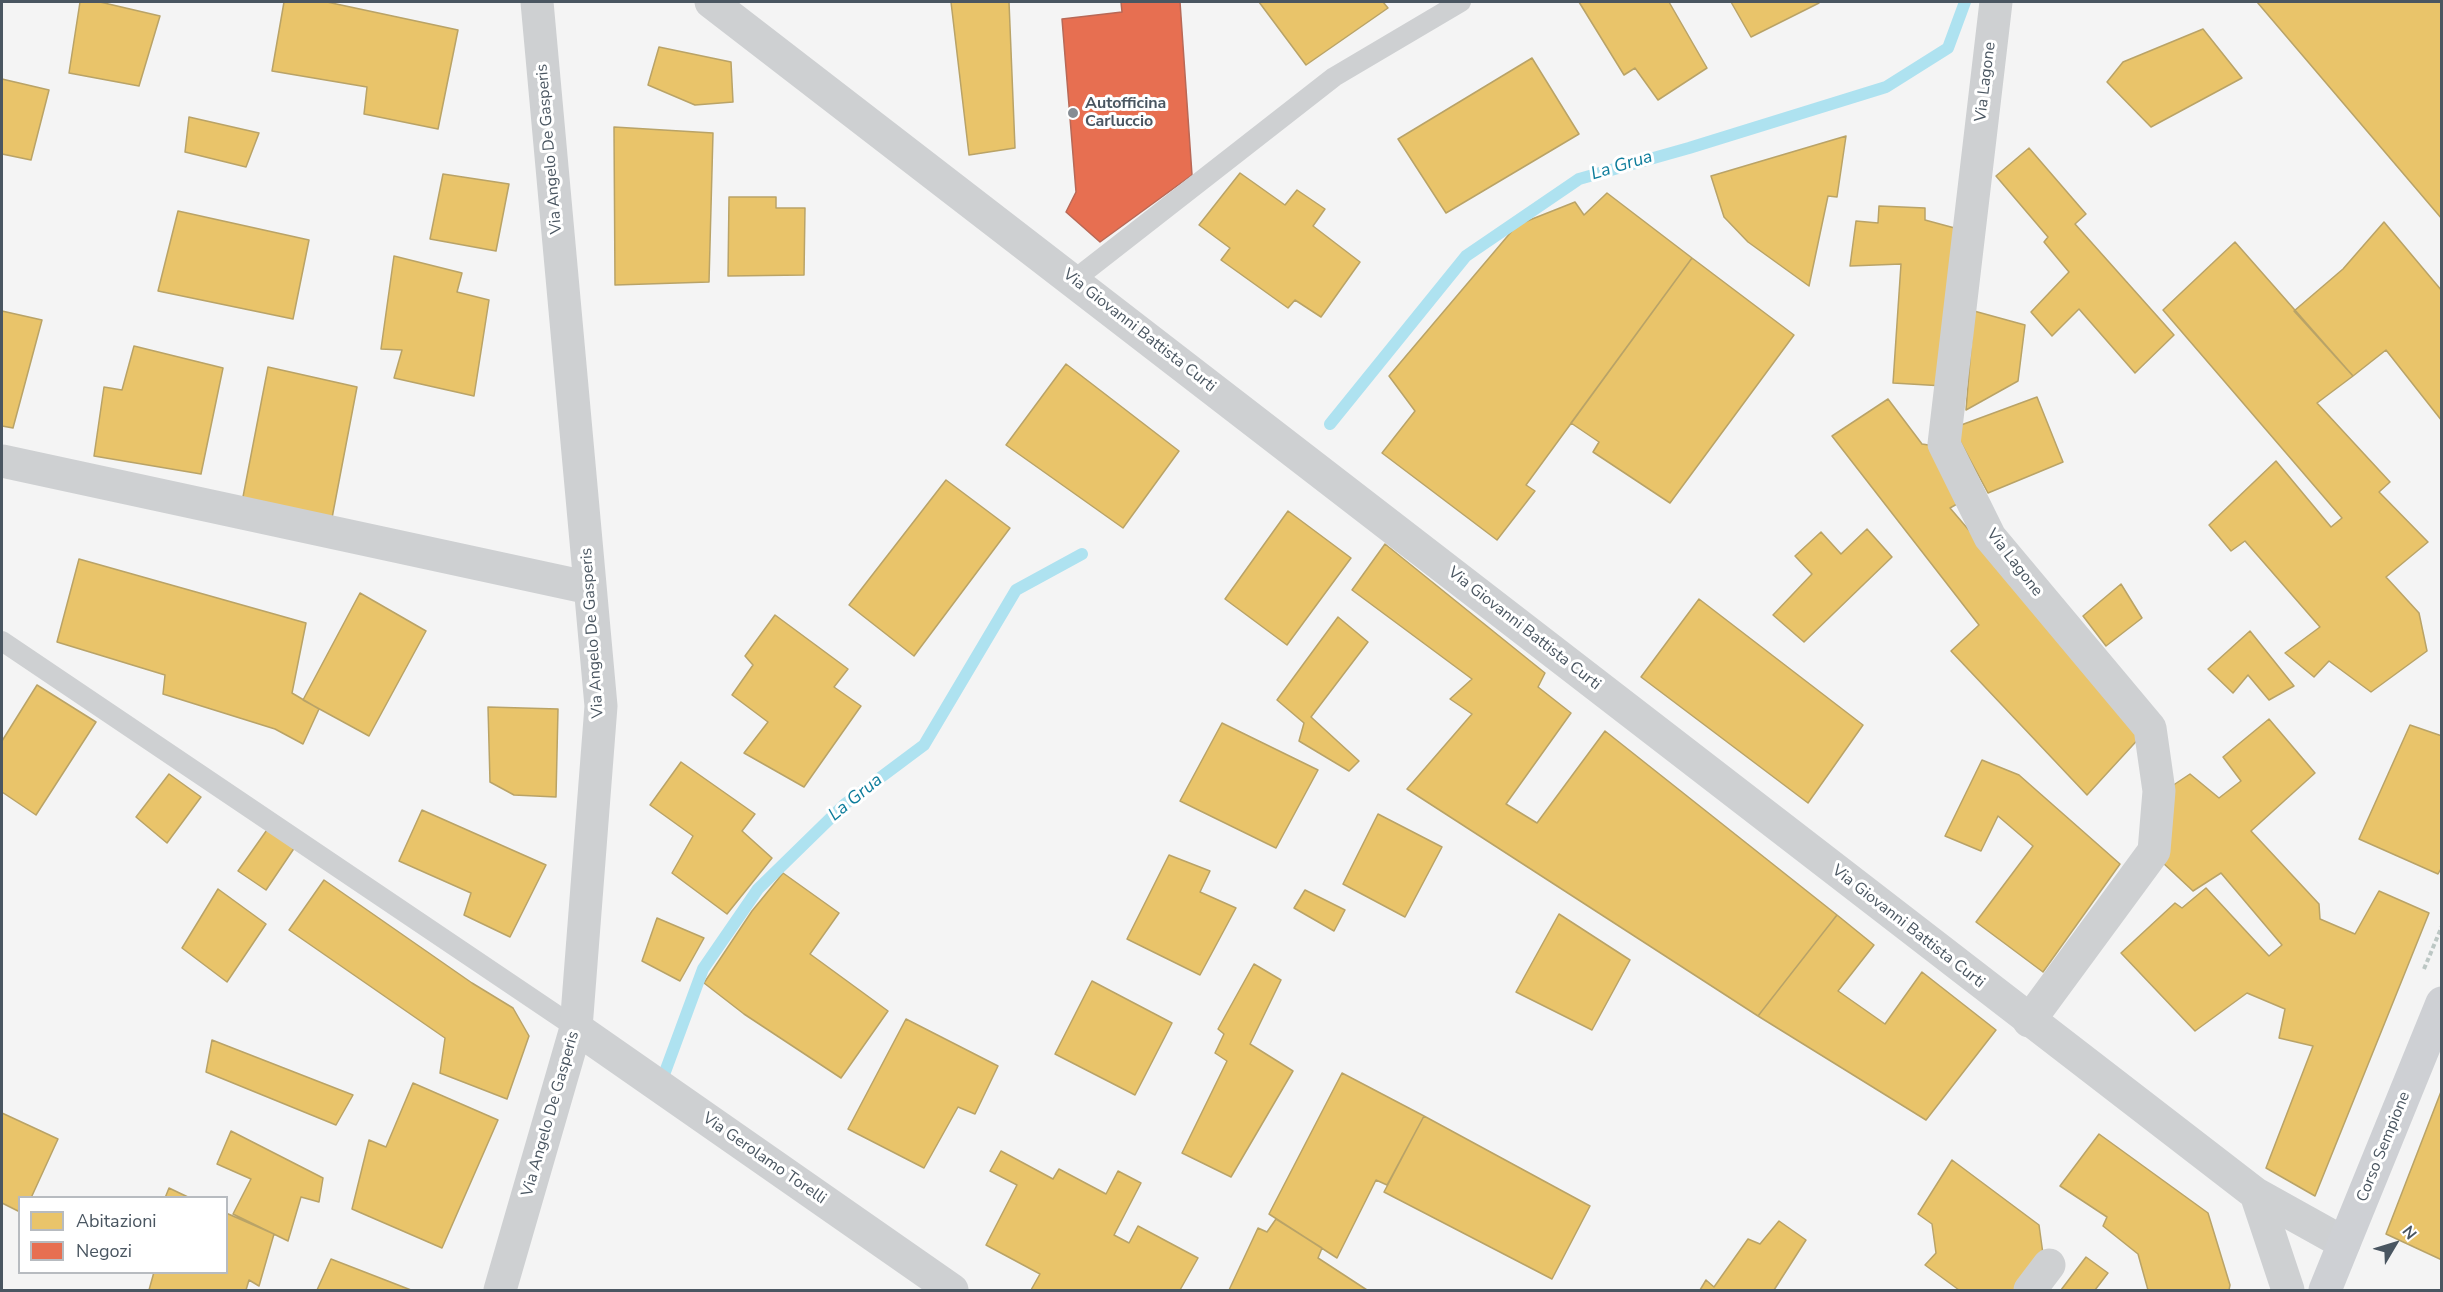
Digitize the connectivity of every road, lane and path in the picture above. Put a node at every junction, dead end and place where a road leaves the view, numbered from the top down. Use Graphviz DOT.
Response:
graph roads {
  1 [pos="537,2"];
  2 [pos="711,2"];
  3 [pos="1461,2"];
  4 [pos="1996,2"];
  5 [pos="1074,280"];
  6 [pos="2,461"];
  7 [pos="590,588"];
  8 [pos="2,641"];
  9 [pos="2442,926"];
  10 [pos="2419,980"];
  11 [pos="2442,1003"];
  12 [pos="2029,1021"];
  13 [pos="576,1028"];
  14 [pos="2256,1194"];
  15 [pos="2344,1243"];
  16 [pos="501,1290"];
  17 [pos="952,1290"];
  18 [pos="2288,1290"];
  19 [pos="2325,1290"];
  1 -- 7 [label="street, Via Angelo De Gasperis"];
  2 -- 5 [label="street, Via Giovanni Battista Curti"];
  3 -- 5 [label="lane"];
  4 -- 12 [label="street, Via Lagone"];
  5 -- 12 [label="street, Via Giovanni Battista Curti"];
  6 -- 7 [label="street"];
  7 -- 13 [label="street, Via Angelo De Gasperis"];
  8 -- 13 [label="lane"];
  9 -- 10 [label="path"];
  11 -- 15 [label="main road, Corso Sempione"];
  12 -- 14 [label="street, Via Giovanni Battista Curti"];
  13 -- 16 [label="street, Via Angelo De Gasperis"];
  13 -- 17 [label="street, Via Gerolamo Torelli"];
  14 -- 15 [label="street, Via Giovanni Battista Curti"];
  14 -- 18 [label="street"];
  15 -- 19 [label="main road, Corso Sempione"];
}
